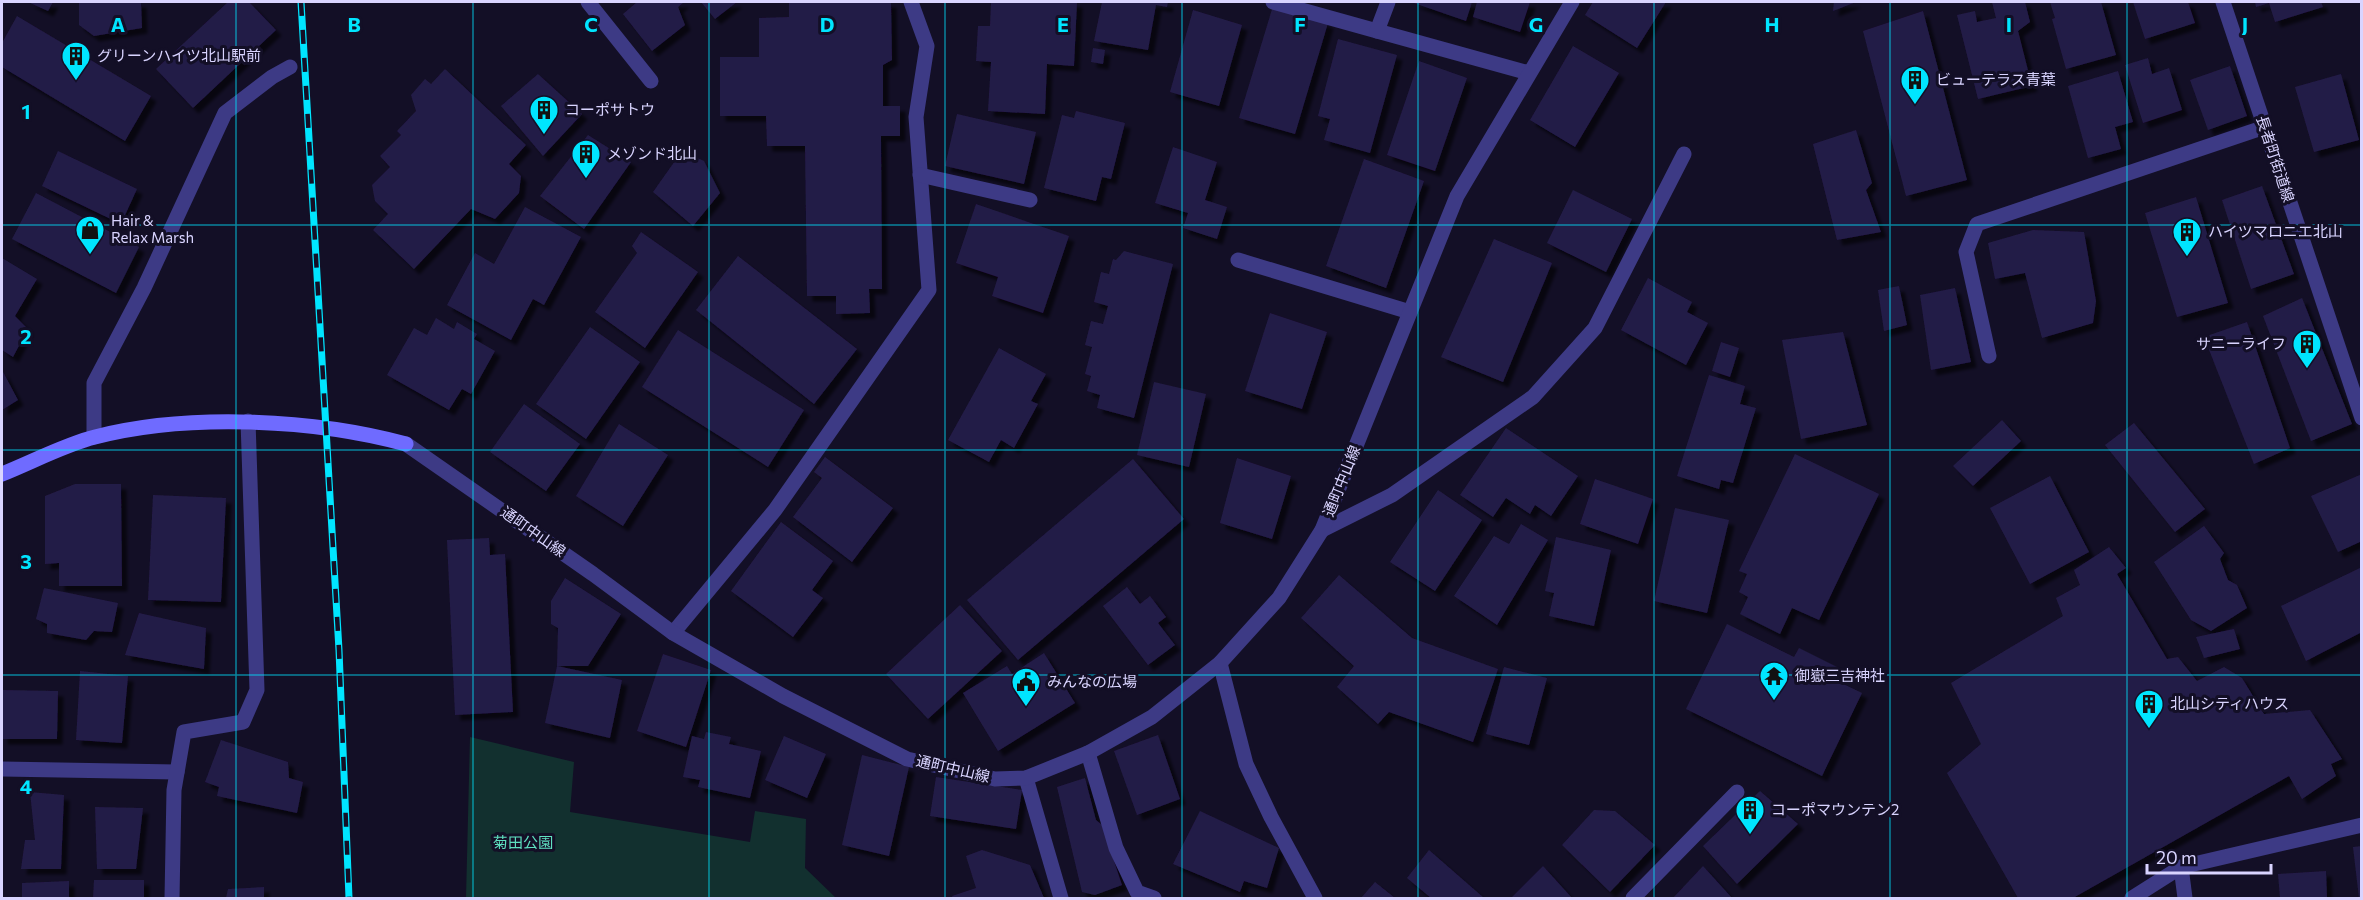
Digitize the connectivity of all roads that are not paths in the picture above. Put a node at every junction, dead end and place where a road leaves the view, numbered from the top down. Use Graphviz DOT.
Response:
graph roads {
  1 [pos="588,2"];
  2 [pos="911,2"];
  3 [pos="1273,2"];
  4 [pos="1388,2"];
  5 [pos="1572,2"];
  6 [pos="2223,2"];
  7 [pos="1377,32"];
  8 [pos="290,67"];
  9 [pos="1529,73"];
  10 [pos="651,81"];
  11 [pos="2265,127"];
  12 [pos="1684,154"];
  13 [pos="920,175"];
  14 [pos="1030,200"];
  15 [pos="1238,260"];
  16 [pos="1410,312"];
  17 [pos="1989,356"];
  18 [pos="2361,418"];
  19 [pos="248,421"];
  20 [pos="94,437"];
  21 [pos="2,474"];
  22 [pos="1322,530"];
  23 [pos="673,633"];
  24 [pos="1220,663"];
  25 [pos="1088,753"];
  26 [pos="2,769"];
  27 [pos="177,772"];
  28 [pos="1026,778"];
  29 [pos="1737,792"];
  30 [pos="2361,825"];
  31 [pos="2181,867"];
  32 [pos="172,898"];
  33 [pos="1061,898"];
  34 [pos="1154,898"];
  35 [pos="1315,898"];
  36 [pos="1633,898"];
  37 [pos="2132,898"];
  38 [pos="2185,898"];
  1 -- 10 [label="street"];
  2 -- 13 [label="street"];
  3 -- 7 [label="street"];
  4 -- 7 [label="street"];
  5 -- 9 [label="street, 通町中山線"];
  6 -- 11 [label="street, 長者町街道線"];
  7 -- 9 [label="street"];
  8 -- 20 [label="street"];
  9 -- 16 [label="street, 通町中山線"];
  11 -- 17 [label="street"];
  11 -- 18 [label="street, 長者町街道線"];
  12 -- 22 [label="street"];
  13 -- 14 [label="street"];
  13 -- 23 [label="street"];
  15 -- 16 [label="street"];
  16 -- 22 [label="street, 通町中山線"];
  19 -- 20 [label="street, 通町中山線"];
  19 -- 23 [label="street, 通町中山線"];
  19 -- 27 [label="street"];
  20 -- 21 [label="street, 通町中山線"];
  22 -- 24 [label="street, 通町中山線"];
  23 -- 28 [label="street, 通町中山線"];
  24 -- 25 [label="street, 通町中山線"];
  24 -- 35 [label="street"];
  25 -- 28 [label="street, 通町中山線"];
  25 -- 34 [label="street"];
  26 -- 27 [label="street"];
  27 -- 32 [label="street"];
  28 -- 33 [label="street"];
  29 -- 36 [label="street"];
  30 -- 31 [label="street"];
  31 -- 37 [label="street"];
  31 -- 38 [label="street"];
}
